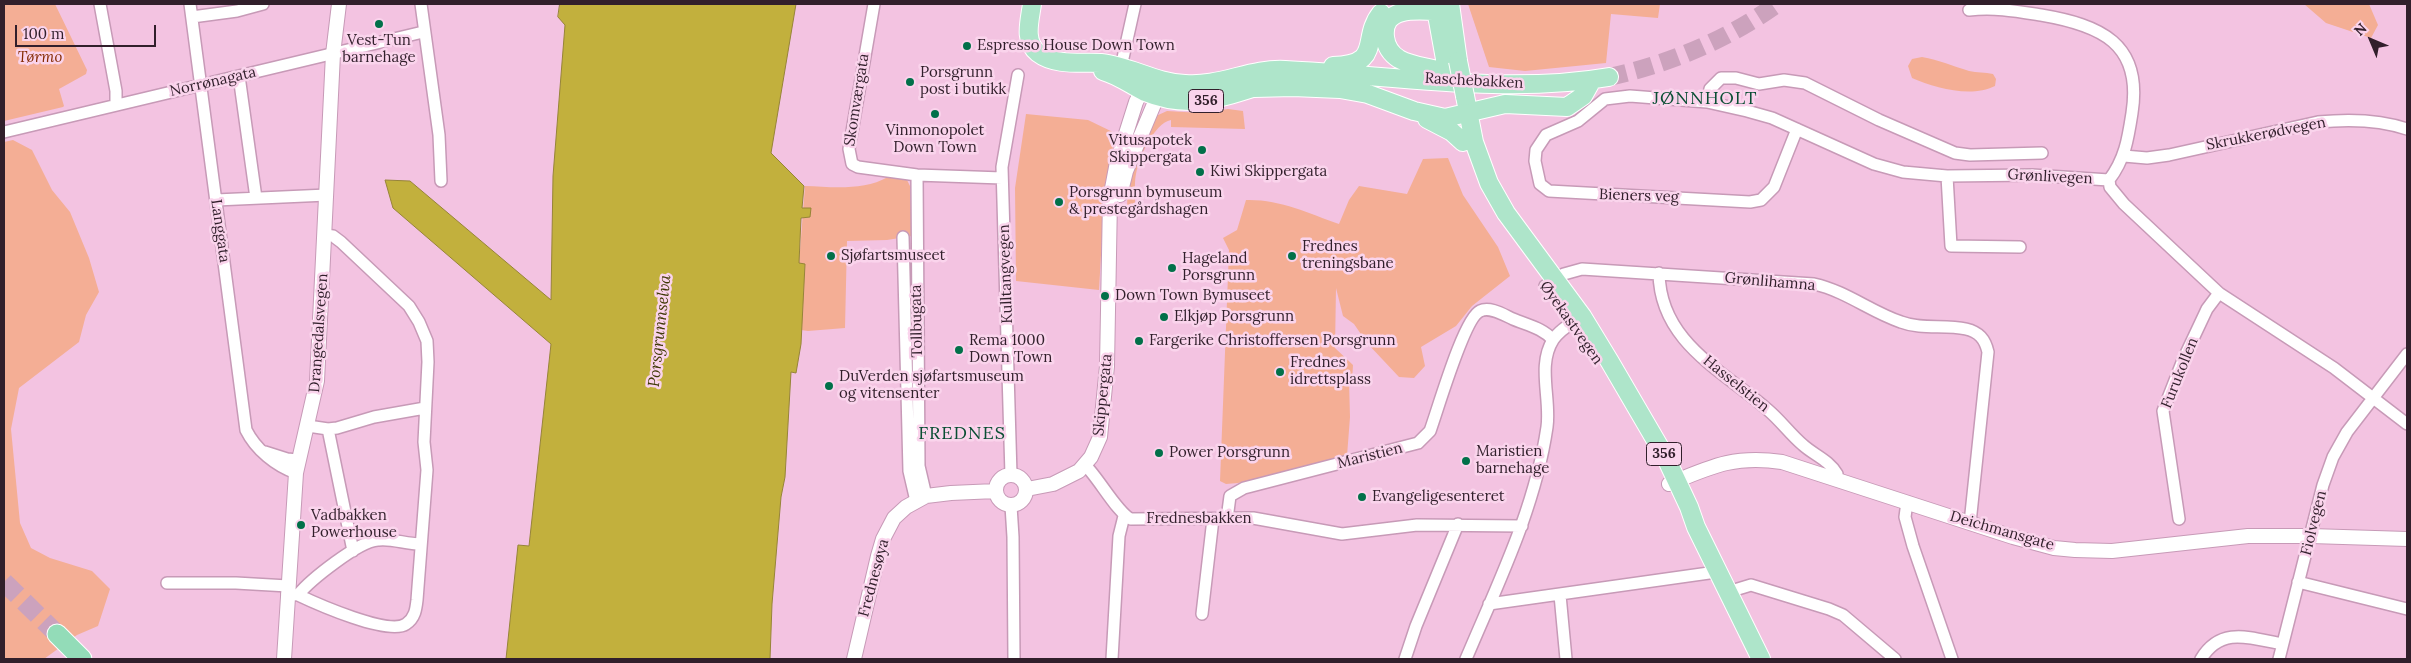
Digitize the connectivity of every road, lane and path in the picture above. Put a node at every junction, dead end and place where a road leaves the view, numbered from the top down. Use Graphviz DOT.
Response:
graph roads {
  1 [pos="100,4"];
  2 [pos="190,4"];
  3 [pos="263,4"];
  4 [pos="340,4"];
  5 [pos="421,4"];
  6 [pos="874,4"];
  7 [pos="1032,4"];
  8 [pos="1135,4"];
  9 [pos="1394,4"];
  10 [pos="1443,8"];
  11 [pos="1969,10"];
  12 [pos="192,17"];
  13 [pos="423,32"];
  14 [pos="333,54"];
  15 [pos="1076,63"];
  16 [pos="1120,67"];
  17 [pos="1282,70"];
  18 [pos="1340,74"];
  19 [pos="1018,75"];
  20 [pos="239,76"];
  21 [pos="1156,78"];
  22 [pos="201,85"];
  23 [pos="1254,88"];
  24 [pos="1149,94"];
  25 [pos="1462,101"];
  26 [pos="1706,102"];
  27 [pos="116,105"];
  28 [pos="1414,111"];
  29 [pos="1589,113"];
  30 [pos="2407,129"];
  31 [pos="1797,130"];
  32 [pos="4,132"];
  33 [pos="1463,142"];
  34 [pos="2042,152"];
  35 [pos="2124,156"];
  36 [pos="917,175"];
  37 [pos="1947,176"];
  38 [pos="1002,178"];
  39 [pos="2109,180"];
  40 [pos="441,182"];
  41 [pos="327,195"];
  42 [pos="256,198"];
  43 [pos="216,200"];
  44 [pos="325,236"];
  45 [pos="903,237"];
  46 [pos="2020,247"];
  47 [pos="1659,273"];
  48 [pos="1549,282"];
  49 [pos="2219,293"];
  50 [pos="1577,320"];
  51 [pos="1553,340"];
  52 [pos="2407,354"];
  53 [pos="2373,397"];
  54 [pos="425,408"];
  55 [pos="2407,424"];
  56 [pos="308,426"];
  57 [pos="328,429"];
  58 [pos="1085,465"];
  59 [pos="297,467"];
  60 [pos="1011,475"];
  61 [pos="1836,479"];
  62 [pos="1673,482"];
  63 [pos="1027,489"];
  64 [pos="996,491"];
  65 [pos="921,498"];
  66 [pos="1907,502"];
  67 [pos="1011,506"];
  68 [pos="1124,516"];
  69 [pos="1212,519"];
  70 [pos="1227,519"];
  71 [pos="2179,519"];
  72 [pos="1970,523"];
  73 [pos="1458,524"];
  74 [pos="1522,526"];
  75 [pos="2310,536"];
  76 [pos="2407,539"];
  77 [pos="420,544"];
  78 [pos="352,551"];
  79 [pos="1709,573"];
  80 [pos="2298,582"];
  81 [pos="167,583"];
  82 [pos="291,592"];
  83 [pos="1728,592"];
  84 [pos="1560,595"];
  85 [pos="1489,604"];
  86 [pos="2407,609"];
  87 [pos="1202,614"];
  88 [pos="57,634"];
  89 [pos="2282,644"];
  90 [pos="82,659"];
  91 [pos="284,659"];
  92 [pos="854,659"];
  93 [pos="1014,659"];
  94 [pos="1112,659"];
  95 [pos="1405,659"];
  96 [pos="1466,659"];
  97 [pos="1566,659"];
  98 [pos="1761,659"];
  99 [pos="1895,659"];
  100 [pos="1952,659"];
  101 [pos="2201,659"];
  102 [pos="2279,659"];
  1 -- 27 [label="street"];
  2 -- 12 [label="street, Langgata"];
  3 -- 12 [label="street"];
  4 -- 14 [label="street, Drangedalsvegen"];
  5 -- 13 [label="street"];
  6 -- 36 [label="street, Skomværgata"];
  7 -- 15 [label="main road, Raschebakken / 356"];
  8 -- 16 [label="street"];
  9 -- 17 [label="main road, 356"];
  10 -- 25 [label="main road, 356"];
  10 -- 25 [label="main road, 356"];
  11 -- 35 [label="street"];
  12 -- 22 [label="street, Langgata"];
  13 -- 14 [label="street, Norrønagata"];
  13 -- 40 [label="street"];
  14 -- 20 [label="street, Norrønagata"];
  14 -- 41 [label="street, Drangedalsvegen"];
  15 -- 16 [label="main road, Raschebakken / 356"];
  15 -- 24 [label="main road, Raschebakken / 356"];
  16 -- 21 [label="main road, Raschebakken / 356"];
  17 -- 18 [label="main road, Raschebakken / 356"];
  17 -- 21 [label="main road, Raschebakken / 356"];
  18 -- 23 [label="main road, Raschebakken / 356"];
  18 -- 25 [label="main road, Raschebakken / 356"];
  19 -- 38 [label="street, Kulltangvegen"];
  20 -- 22 [label="street, Norrønagata"];
  20 -- 42 [label="street"];
  21 -- 24 [label="street"];
  22 -- 27 [label="street, Norrønagata"];
  22 -- 43 [label="street, Langgata"];
  23 -- 24 [label="main road, Raschebakken / 356"];
  23 -- 28 [label="main road, 356"];
  24 -- 58 [label="street, Skippergata"];
  25 -- 25 [label="main road, Raschebakken / 356"];
  25 -- 28 [label="main road, 356"];
  25 -- 33 [label="main road, Øyekastvegen / 356"];
  25 -- 48 [label="main road, Øyekastvegen / 356"];
  26 -- 29 [label="street, Grønlivegen"];
  26 -- 31 [label="street, Grønlivegen"];
  26 -- 34 [label="street, Grønlivegen"];
  27 -- 32 [label="street, Norrønagata"];
  28 -- 33 [label="main road, 356"];
  29 -- 31 [label="street, Bieners veg"];
  30 -- 35 [label="street, Skrukkerødvegen"];
  31 -- 37 [label="street, Grønlivegen"];
  33 -- 48 [label="main road, Øyekastvegen / 356"];
  35 -- 39 [label="street"];
  36 -- 38 [label="street, Skomværgata"];
  36 -- 65 [label="street, Tollbugata"];
  37 -- 39 [label="street, Grønlivegen"];
  37 -- 46 [label="street"];
  38 -- 60 [label="street, Kulltangvegen"];
  39 -- 49 [label="street, Grønlivegen"];
  41 -- 42 [label="street"];
  41 -- 44 [label="street, Drangedalsvegen"];
  42 -- 43 [label="street"];
  43 -- 59 [label="street, Langgata"];
  44 -- 54 [label="street"];
  44 -- 56 [label="street, Drangedalsvegen"];
  45 -- 65 [label="street"];
  47 -- 48 [label="street, Grønlihamna"];
  47 -- 61 [label="street, Hasselstien"];
  47 -- 72 [label="street, Grønlihamna"];
  48 -- 50 [label="main road, Øyekastvegen / 356"];
  49 -- 53 [label="street, Grønlivegen"];
  49 -- 71 [label="street, Furukollen"];
  50 -- 51 [label="street"];
  50 -- 62 [label="main road, Øyekastvegen / 356"];
  51 -- 70 [label="street, Maristien"];
  51 -- 74 [label="street"];
  52 -- 53 [label="street, Fiolvegen"];
  53 -- 55 [label="street, Grønlivegen"];
  53 -- 75 [label="street, Fiolvegen"];
  54 -- 57 [label="street"];
  54 -- 77 [label="street"];
  56 -- 57 [label="street"];
  56 -- 59 [label="street, Drangedalsvegen"];
  57 -- 78 [label="street"];
  58 -- 63 [label="street, Skippergata"];
  58 -- 68 [label="street, Frednesbakken"];
  59 -- 82 [label="street, Drangedalsvegen"];
  60 -- 63 [label="street"];
  60 -- 64 [label="street"];
  61 -- 62 [label="street, Deichmansgate"];
  61 -- 66 [label="street, Deichmansgate"];
  62 -- 83 [label="main road, Øyekastvegen / 356"];
  63 -- 67 [label="street"];
  64 -- 65 [label="street"];
  64 -- 67 [label="street"];
  65 -- 92 [label="street, Frednesøya"];
  66 -- 72 [label="street, Deichmansgate"];
  66 -- 100 [label="street"];
  67 -- 93 [label="street"];
  68 -- 69 [label="street, Frednesbakken"];
  68 -- 94 [label="street"];
  69 -- 70 [label="street, Frednesbakken"];
  69 -- 87 [label="street"];
  70 -- 73 [label="street, Frednesbakken"];
  72 -- 75 [label="street, Deichmansgate"];
  73 -- 74 [label="street, Frednesbakken"];
  73 -- 95 [label="street"];
  74 -- 85 [label="street"];
  75 -- 76 [label="street, Deichmansgate"];
  75 -- 80 [label="street, Fiolvegen"];
  77 -- 78 [label="street"];
  77 -- 82 [label="street"];
  78 -- 82 [label="street"];
  79 -- 84 [label="street"];
  80 -- 86 [label="street"];
  80 -- 89 [label="street, Fiolvegen"];
  81 -- 82 [label="street"];
  82 -- 91 [label="street, Drangedalsvegen"];
  83 -- 98 [label="main road, Øyekastvegen / 356"];
  83 -- 99 [label="street"];
  84 -- 85 [label="street"];
  84 -- 97 [label="street"];
  85 -- 96 [label="street"];
  88 -- 90 [label="highway"];
  89 -- 101 [label="street"];
  89 -- 102 [label="street, Fiolvegen"];
}
